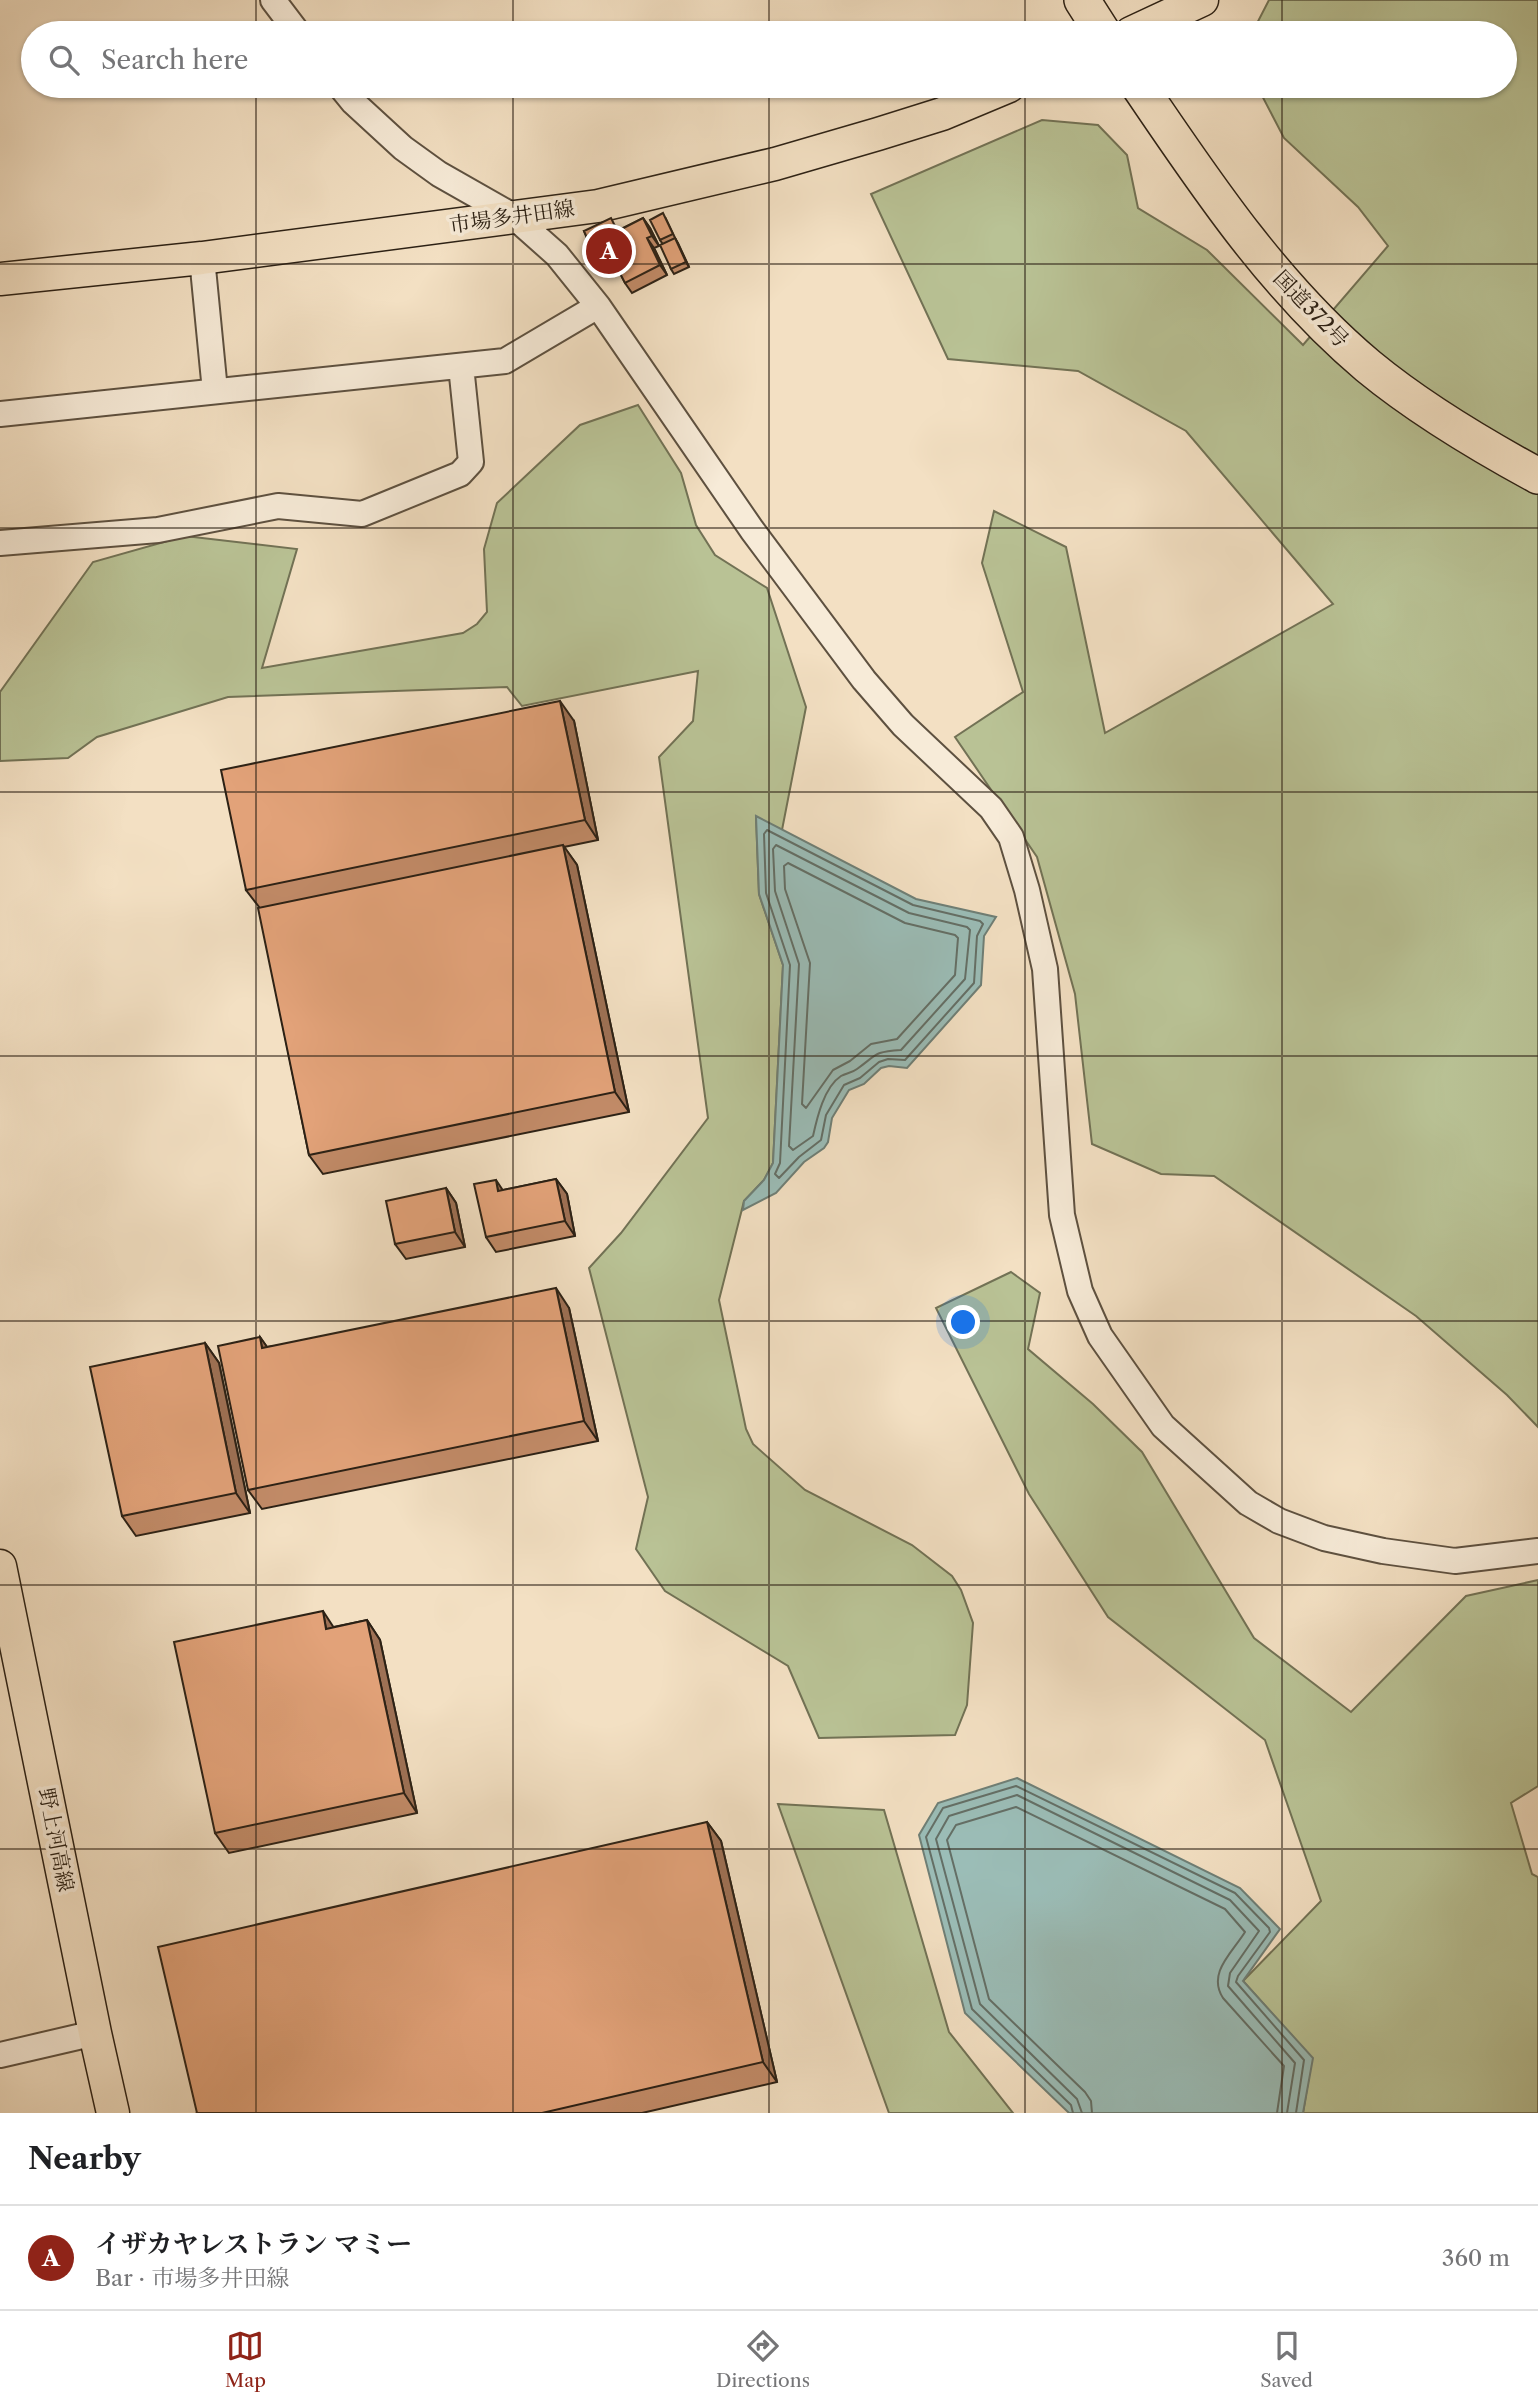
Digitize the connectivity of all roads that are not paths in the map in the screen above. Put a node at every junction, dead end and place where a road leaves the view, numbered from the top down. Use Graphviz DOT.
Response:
graph roads {
  1 [pos="273,0"];
  2 [pos="1082,0"];
  3 [pos="1202,0"];
  4 [pos="289,21"];
  5 [pos="1095,21"];
  6 [pos="1157,21"];
  7 [pos="350,98"];
  8 [pos="980,98"];
  9 [pos="1147,98"];
  10 [pos="513,216"];
  11 [pos="202,258"];
  12 [pos="0,279"];
  13 [pos="598,306"];
  14 [pos="461,366"];
  15 [pos="215,391"];
  16 [pos="0,414"];
  17 [pos="1538,476"];
  18 [pos="0,543"];
  19 [pos="1538,1551"];
  20 [pos="0,1566"];
  21 [pos="95,2033"];
  22 [pos="0,2055"];
  23 [pos="114,2113"];
  1 -- 4 [label="street"];
  2 -- 5 [label="highway"];
  3 -- 6 [label="main road"];
  7 -- 10 [label="street"];
  8 -- 10 [label="main road, 市場多井田線"];
  9 -- 17 [label="highway, 国道372号"];
  10 -- 11 [label="main road, 市場多井田線"];
  10 -- 13 [label="street"];
  11 -- 12 [label="main road, 市場多井田線"];
  11 -- 15 [label="street"];
  13 -- 14 [label="street"];
  13 -- 19 [label="street"];
  14 -- 15 [label="street"];
  14 -- 18 [label="street"];
  15 -- 16 [label="street"];
  20 -- 21 [label="main road, 野上河高線"];
  21 -- 22 [label="street"];
  21 -- 23 [label="main road, 野上河高線"];
}
